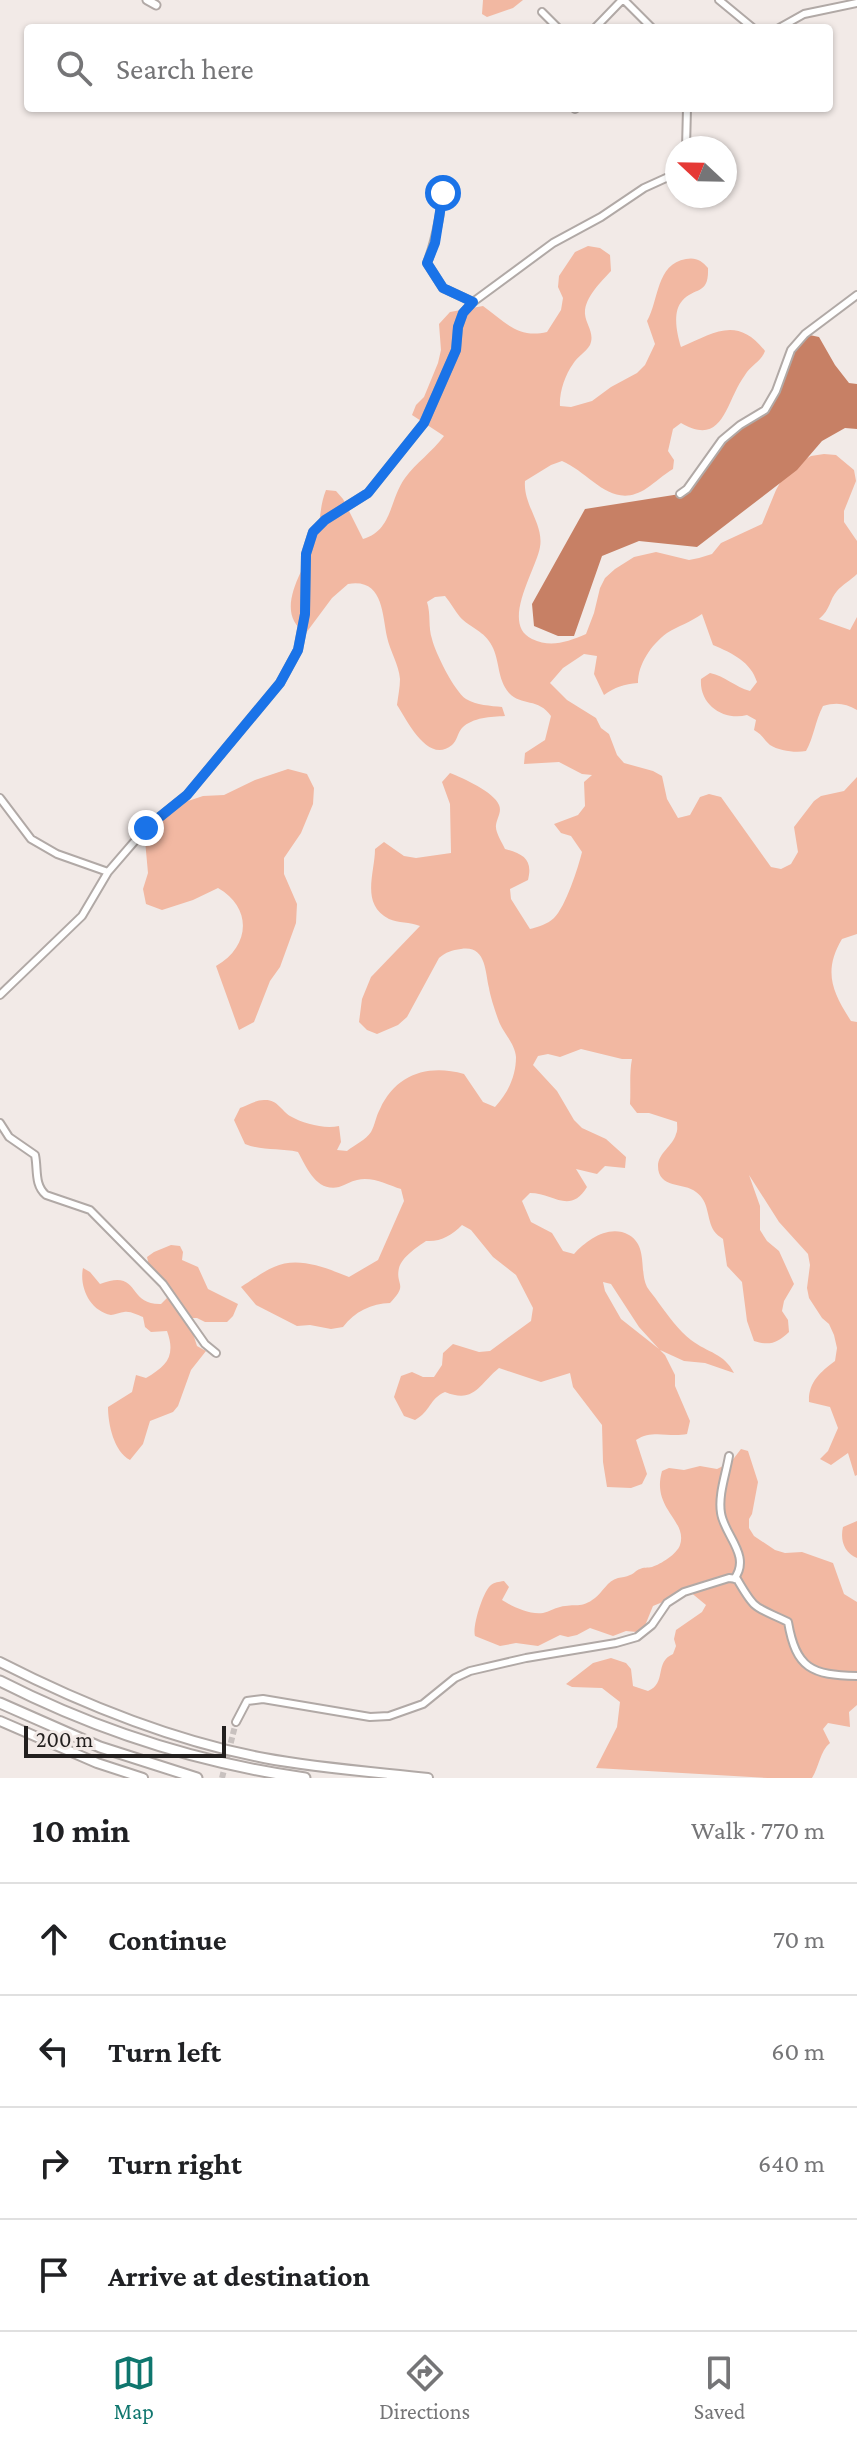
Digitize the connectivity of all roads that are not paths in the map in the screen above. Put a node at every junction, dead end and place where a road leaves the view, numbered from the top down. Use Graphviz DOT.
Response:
graph roads {
  1 [pos="147,0"];
  2 [pos="623,0"];
  3 [pos="719,0"];
  4 [pos="857,3"];
  5 [pos="156,5"];
  6 [pos="542,12"];
  7 [pos="554,24"];
  8 [pos="599,24"];
  9 [pos="648,24"];
  10 [pos="748,24"];
  11 [pos="786,24"];
  12 [pos="685,112"];
  13 [pos="686,136"];
  14 [pos="665,178"];
  15 [pos="449,191"];
  16 [pos="857,295"];
  17 [pos="473,302"];
  18 [pos="680,494"];
  19 [pos="0,798"];
  20 [pos="108,872"];
  21 [pos="0,995"];
  22 [pos="0,1123"];
  23 [pos="216,1353"];
  24 [pos="729,1456"];
  25 [pos="734,1579"];
  26 [pos="0,1662"];
  27 [pos="857,1676"];
  28 [pos="0,1681"];
  29 [pos="0,1703"];
  30 [pos="0,1721"];
  31 [pos="236,1722"];
  32 [pos="143,1778"];
  33 [pos="197,1778"];
  34 [pos="305,1778"];
  35 [pos="428,1778"];
  1 -- 5 [label="street"];
  2 -- 8 [label="street"];
  2 -- 9 [label="street"];
  3 -- 10 [label="street"];
  4 -- 11 [label="street"];
  6 -- 7 [label="street"];
  12 -- 13 [label="street"];
  14 -- 17 [label="street"];
  15 -- 17 [label="street"];
  16 -- 18 [label="street"];
  17 -- 20 [label="street"];
  19 -- 20 [label="street"];
  20 -- 21 [label="street"];
  22 -- 23 [label="street"];
  24 -- 25 [label="street"];
  25 -- 27 [label="street"];
  25 -- 31 [label="street"];
  26 -- 35 [label="main road"];
  28 -- 34 [label="highway"];
  29 -- 33 [label="highway"];
  30 -- 32 [label="main road"];
}
